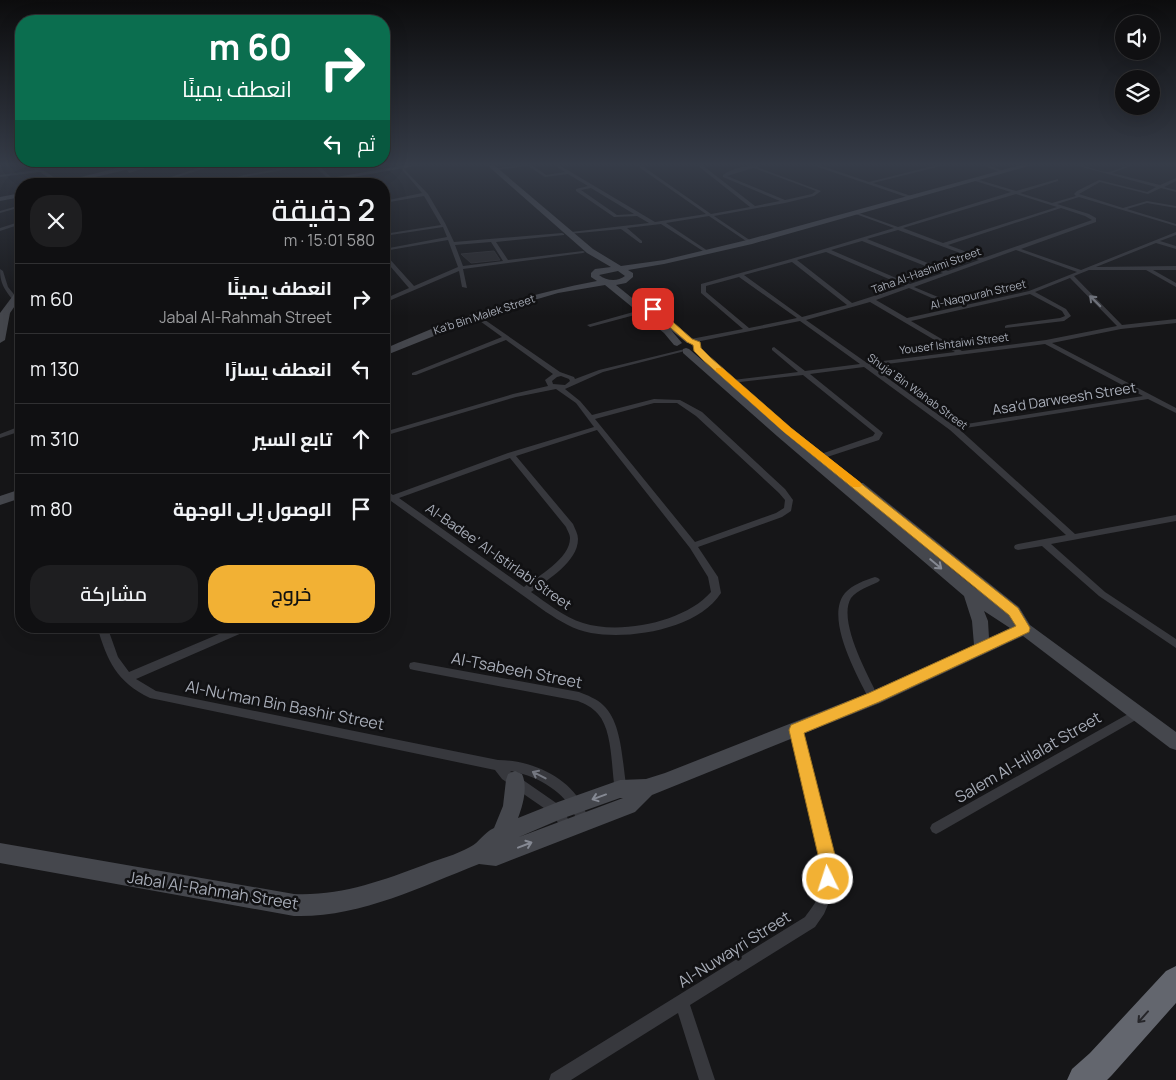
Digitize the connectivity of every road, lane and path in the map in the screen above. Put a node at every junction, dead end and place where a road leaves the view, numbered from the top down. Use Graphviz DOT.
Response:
graph roads {
  1 [pos="437,215"];
  2 [pos="541,215"];
  3 [pos="550,215"];
  4 [pos="613,215"];
  5 [pos="629,215"];
  6 [pos="639,215"];
  7 [pos="701,215"];
  8 [pos="711,215"];
  9 [pos="843,215"];
  10 [pos="864,215"];
  11 [pos="940,215"];
  12 [pos="1035,215"];
  13 [pos="1085,215"];
  14 [pos="1146,215"];
  15 [pos="661,222"];
  16 [pos="654,224"];
  17 [pos="1176,224"];
  18 [pos="15,225"];
  19 [pos="443,226"];
  20 [pos="622,228"];
  21 [pos="897,228"];
  22 [pos="0,230"];
  23 [pos="571,233"];
  24 [pos="390,234"];
  25 [pos="562,234"];
  26 [pos="1176,234"];
  27 [pos="450,238"];
  28 [pos="862,239"];
  29 [pos="493,241"];
  30 [pos="1155,241"];
  31 [pos="640,242"];
  32 [pos="749,242"];
  33 [pos="453,244"];
  34 [pos="943,245"];
  35 [pos="1017,248"];
  36 [pos="1176,248"];
  37 [pos="390,249"];
  38 [pos="826,250"];
  39 [pos="583,252"];
  40 [pos="706,252"];
  41 [pos="793,260"];
  42 [pos="983,260"];
  43 [pos="506,261"];
  44 [pos="664,262"];
  45 [pos="390,263"];
  46 [pos="461,268"];
  47 [pos="1146,268"];
  48 [pos="1176,268"];
  49 [pos="619,269"];
  50 [pos="1083,270"];
  51 [pos="0,271"];
  52 [pos="948,272"];
  53 [pos="595,274"];
  54 [pos="740,275"];
  55 [pos="1070,275"];
  56 [pos="628,279"];
  57 [pos="607,283"];
  58 [pos="1176,285"];
  59 [pos="909,286"];
  60 [pos="412,288"];
  61 [pos="465,288"];
  62 [pos="559,290"];
  63 [pos="1031,292"];
  64 [pos="15,293"];
  65 [pos="390,298"];
  66 [pos="936,298"];
  67 [pos="15,299"];
  68 [pos="870,300"];
  69 [pos="852,306"];
  70 [pos="644,311"];
  71 [pos="475,315"];
  72 [pos="802,319"];
  73 [pos="906,320"];
  74 [pos="1176,321"];
  75 [pos="590,325"];
  76 [pos="1007,327"];
  77 [pos="1121,327"];
  78 [pos="748,330"];
  79 [pos="0,335"];
  80 [pos="506,338"];
  81 [pos="1046,342"];
  82 [pos="687,346"];
  83 [pos="774,349"];
  84 [pos="390,350"];
  85 [pos="960,352"];
  86 [pos="540,360"];
  87 [pos="863,365"];
  88 [pos="601,371"];
  89 [pos="802,372"];
  90 [pos="414,374"];
  91 [pos="558,374"];
  92 [pos="566,375"];
  93 [pos="548,379"];
  94 [pos="733,382"];
  95 [pos="573,383"];
  96 [pos="557,387"];
  97 [pos="515,396"];
  98 [pos="1149,397"];
  99 [pos="578,402"];
  100 [pos="1176,411"];
  101 [pos="591,418"];
  102 [pos="597,428"];
  103 [pos="953,428"];
  104 [pos="15,431"];
  105 [pos="390,432"];
  106 [pos="0,436"];
  107 [pos="511,455"];
  108 [pos="821,457"];
  109 [pos="390,494"];
  110 [pos="15,496"];
  111 [pos="390,496"];
  112 [pos="0,502"];
  113 [pos="1176,518"];
  114 [pos="1073,537"];
  115 [pos="1043,542"];
  116 [pos="693,546"];
  117 [pos="1018,547"];
  118 [pos="875,580"];
  119 [pos="524,592"];
  120 [pos="970,592"];
  121 [pos="1024,628"];
  122 [pos="105,633"];
  123 [pos="232,633"];
  124 [pos="1176,644"];
  125 [pos="982,648"];
  126 [pos="414,666"];
  127 [pos="126,678"];
  128 [pos="874,698"];
  129 [pos="1137,714"];
  130 [pos="796,730"];
  131 [pos="1176,742"];
  132 [pos="498,765"];
  133 [pos="515,780"];
  134 [pos="624,798"];
  135 [pos="571,817"];
  136 [pos="936,828"];
  137 [pos="501,835"];
  138 [pos="0,853"];
  139 [pos="479,854"];
  140 [pos="1176,980"];
  141 [pos="682,1002"];
  142 [pos="557,1080"];
  143 [pos="707,1080"];
  144 [pos="1083,1080"];
  1 -- 19 [label="street"];
  2 -- 25 [label="street"];
  3 -- 23 [label="street"];
  4 -- 5 [label="street"];
  6 -- 16 [label="street"];
  7 -- 15 [label="street"];
  8 -- 32 [label="street"];
  9 -- 32 [label="street"];
  10 -- 21 [label="street"];
  11 -- 21 [label="street"];
  12 -- 34 [label="street"];
  13 -- 35 [label="street, Taha Al-Hashimi Street"];
  14 -- 17 [label="street"];
  15 -- 16 [label="street"];
  15 -- 40 [label="street"];
  16 -- 20 [label="street"];
  18 -- 22 [label="street"];
  19 -- 24 [label="street"];
  19 -- 27 [label="street"];
  20 -- 23 [label="street"];
  20 -- 31 [label="street"];
  21 -- 28 [label="street"];
  21 -- 34 [label="street"];
  23 -- 49 [label="street"];
  25 -- 29 [label="street"];
  25 -- 39 [label="street"];
  26 -- 30 [label="street, Al-Naqourah Street"];
  27 -- 33 [label="street"];
  27 -- 37 [label="street"];
  28 -- 38 [label="street"];
  28 -- 52 [label="street"];
  29 -- 33 [label="street"];
  29 -- 43 [label="street"];
  30 -- 36 [label="street"];
  30 -- 50 [label="street, Al-Naqourah Street"];
  32 -- 40 [label="street"];
  33 -- 46 [label="street"];
  34 -- 42 [label="street"];
  35 -- 42 [label="street, Taha Al-Hashimi Street"];
  35 -- 50 [label="street"];
  38 -- 41 [label="street"];
  38 -- 59 [label="street"];
  39 -- 43 [label="street"];
  39 -- 53 [label="street"];
  40 -- 44 [label="street"];
  41 -- 54 [label="street"];
  41 -- 69 [label="street"];
  42 -- 52 [label="street, Taha Al-Hashimi Street"];
  43 -- 46 [label="street"];
  44 -- 49 [label="street, Ka’b Bin Malek Street"];
  44 -- 56 [label="street, Ka’b Bin Malek Street"];
  45 -- 60 [label="street"];
  46 -- 60 [label="street"];
  46 -- 61 [label="street"];
  47 -- 48 [label="street"];
  47 -- 50 [label="street"];
  47 -- 58 [label="street"];
  49 -- 53 [label="street, Ka’b Bin Malek Street"];
  49 -- 56 [label="street"];
  50 -- 55 [label="street, Al-Naqourah Street"];
  51 -- 64 [label="street"];
  52 -- 59 [label="street, Taha Al-Hashimi Street"];
  53 -- 57 [label="street"];
  53 -- 62 [label="street, Ka’b Bin Malek Street"];
  54 -- 72 [label="street, Shuja' Bin Wahab Street"];
  54 -- 78 [label="street"];
  55 -- 63 [label="street, Al-Naqourah Street"];
  77 -- 55 [label="street, one-way"];
  56 -- 57 [label="street, Ka’b Bin Malek Street"];
  56 -- 82 [label="street"];
  57 -- 62 [label="street, Ka’b Bin Malek Street"];
  57 -- 70 [label="street"];
  59 -- 66 [label="street"];
  59 -- 68 [label="street, Taha Al-Hashimi Street"];
  60 -- 65 [label="street"];
  62 -- 71 [label="street, Ka’b Bin Malek Street"];
  63 -- 73 [label="street, Al-Naqourah Street"];
  63 -- 76 [label="street"];
  67 -- 79 [label="street"];
  68 -- 69 [label="street, Taha Al-Hashimi Street"];
  68 -- 73 [label="street"];
  69 -- 72 [label="street, Taha Al-Hashimi Street"];
  70 -- 75 [label="street"];
  70 -- 82 [label="street"];
  71 -- 80 [label="street"];
  71 -- 84 [label="street, Ka’b Bin Malek Street"];
  72 -- 78 [label="street, Taha Al-Hashimi Street"];
  72 -- 87 [label="street, Shuja' Bin Wahab Street"];
  73 -- 85 [label="street"];
  74 -- 77 [label="street, Yousef Ishtaiwi Street"];
  77 -- 81 [label="street, Yousef Ishtaiwi Street"];
  78 -- 82 [label="street, Taha Al-Hashimi Street"];
  80 -- 86 [label="street"];
  80 -- 90 [label="street"];
  81 -- 85 [label="street, Yousef Ishtaiwi Street"];
  81 -- 98 [label="street"];
  82 -- 88 [label="street"];
  82 -- 94 [label="street"];
  82 -- 120 [label="street, one-way"];
  83 -- 89 [label="street"];
  85 -- 87 [label="street, Yousef Ishtaiwi Street"];
  86 -- 91 [label="street"];
  86 -- 93 [label="street"];
  87 -- 89 [label="street, Yousef Ishtaiwi Street"];
  87 -- 103 [label="street, Shuja' Bin Wahab Street"];
  88 -- 92 [label="street"];
  88 -- 95 [label="street"];
  89 -- 94 [label="street, Yousef Ishtaiwi Street"];
  89 -- 108 [label="street"];
  91 -- 92 [label="street"];
  91 -- 93 [label="street"];
  92 -- 95 [label="street"];
  93 -- 96 [label="street, Al-Badee' Al-Istirlabi Street"];
  93 -- 97 [label="street"];
  94 -- 108 [label="street"];
  95 -- 96 [label="street"];
  95 -- 99 [label="street, Al-Badee' Al-Istirlabi Street"];
  96 -- 97 [label="street"];
  96 -- 99 [label="street, Al-Badee' Al-Istirlabi Street"];
  97 -- 105 [label="street"];
  98 -- 100 [label="street"];
  98 -- 103 [label="street, Asa'd Darweesh Street"];
  99 -- 101 [label="street, Al-Badee' Al-Istirlabi Street"];
  101 -- 102 [label="street, Al-Badee' Al-Istirlabi Street"];
  101 -- 116 [label="street"];
  102 -- 107 [label="street"];
  102 -- 116 [label="street, Al-Badee' Al-Istirlabi Street"];
  103 -- 114 [label="street, Shuja' Bin Wahab Street"];
  104 -- 106 [label="street"];
  107 -- 109 [label="street"];
  107 -- 119 [label="street"];
  108 -- 121 [label="street"];
  110 -- 112 [label="street"];
  111 -- 119 [label="street, Al-Badee' Al-Istirlabi Street"];
  113 -- 114 [label="street"];
  114 -- 115 [label="street"];
  115 -- 117 [label="street"];
  115 -- 124 [label="street"];
  116 -- 119 [label="street, Al-Badee' Al-Istirlabi Street"];
  118 -- 128 [label="street"];
  120 -- 121 [label="street"];
  120 -- 125 [label="street"];
  121 -- 125 [label="street, Jabal Al-Rahmah Street"];
  121 -- 129 [label="street"];
  122 -- 127 [label="street, Al-Nu'man Bin Bashir Street"];
  123 -- 127 [label="street"];
  125 -- 128 [label="street, Jabal Al-Rahmah Street"];
  126 -- 134 [label="street, Al-Tsabeeh Street"];
  127 -- 132 [label="street, Al-Nu'man Bin Bashir Street"];
  128 -- 130 [label="street, Jabal Al-Rahmah Street"];
  129 -- 131 [label="street"];
  129 -- 136 [label="street, Salem Al-Hilalat Street"];
  130 -- 134 [label="street, Jabal Al-Rahmah Street"];
  130 -- 141 [label="street, Al-Nuwayri Street"];
  132 -- 133 [label="street, Al-Nu'man Bin Bashir Street"];
  135 -- 132 [label="street, Al-Nu'man Bin Bashir Street, one-way"];
  133 -- 135 [label="street, Al-Nu'man Bin Bashir Street"];
  133 -- 137 [label="street"];
  134 -- 135 [label="street, Jabal Al-Rahmah Street"];
  135 -- 137 [label="street, Jabal Al-Rahmah Street"];
  139 -- 135 [label="street, Jabal Al-Rahmah Street, one-way"];
  137 -- 139 [label="street, Jabal Al-Rahmah Street"];
  138 -- 139 [label="street, Jabal Al-Rahmah Street"];
  140 -- 144 [label="highway, one-way"];
  141 -- 142 [label="street, Al-Nuwayri Street"];
  141 -- 143 [label="street"];
}
